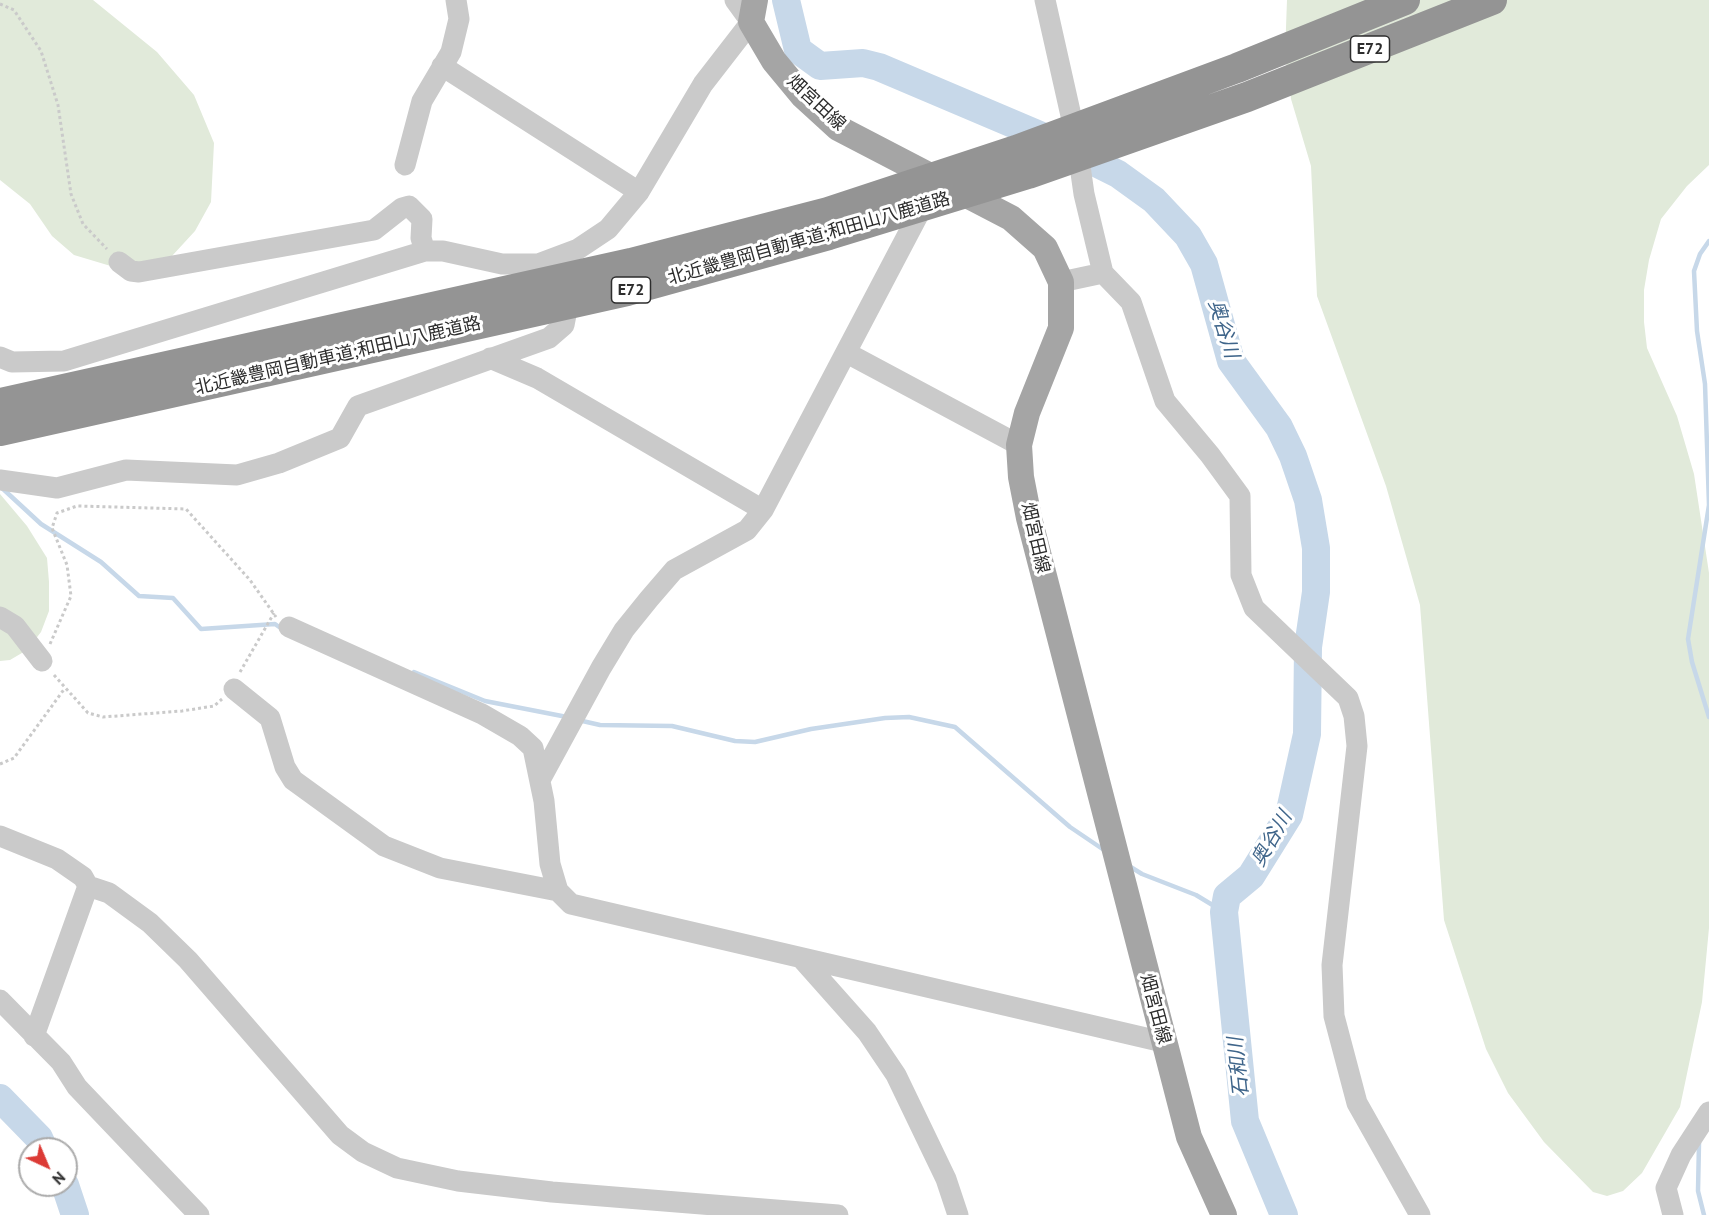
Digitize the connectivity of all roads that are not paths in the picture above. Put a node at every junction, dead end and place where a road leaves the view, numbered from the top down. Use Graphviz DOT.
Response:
graph roads {
  1 [pos="456,0"];
  2 [pos="735,0"];
  3 [pos="1045,0"];
  4 [pos="1405,0"];
  5 [pos="1491,0"];
  6 [pos="753,11"];
  7 [pos="442,66"];
  8 [pos="405,165"];
  9 [pos="937,178"];
  10 [pos="639,192"];
  11 [pos="578,249"];
  12 [pos="425,251"];
  13 [pos="118,262"];
  14 [pos="1103,273"];
  15 [pos="1061,282"];
  16 [pos="847,353"];
  17 [pos="0,357"];
  18 [pos="490,358"];
  19 [pos="0,404"];
  20 [pos="0,431"];
  21 [pos="1019,445"];
  22 [pos="0,480"];
  23 [pos="763,510"];
  24 [pos="0,617"];
  25 [pos="289,627"];
  26 [pos="42,661"];
  27 [pos="234,689"];
  28 [pos="540,780"];
  29 [pos="0,836"];
  30 [pos="88,886"];
  31 [pos="558,891"];
  32 [pos="803,960"];
  33 [pos="0,1000"];
  34 [pos="34,1036"];
  35 [pos="1163,1042"];
  36 [pos="1709,1112"];
  37 [pos="200,1215"];
  38 [pos="838,1215"];
  39 [pos="958,1215"];
  40 [pos="1224,1215"];
  41 [pos="1420,1215"];
  42 [pos="1672,1215"];
  1 -- 7 [label="street"];
  2 -- 6 [label="street"];
  3 -- 14 [label="street"];
  4 -- 19 [label="highway, 北近畿豊岡自動車道;和田山八鹿道路 / E72"];
  5 -- 20 [label="highway, 北近畿豊岡自動車道;和田山八鹿道路 / E72"];
  6 -- 9 [label="main road, 畑宮田線"];
  6 -- 10 [label="street"];
  7 -- 8 [label="street"];
  7 -- 10 [label="street"];
  9 -- 15 [label="main road, 畑宮田線"];
  9 -- 16 [label="street"];
  10 -- 11 [label="street"];
  11 -- 12 [label="street"];
  11 -- 18 [label="street"];
  12 -- 13 [label="street"];
  12 -- 17 [label="street"];
  14 -- 15 [label="street"];
  14 -- 41 [label="street"];
  15 -- 21 [label="main road, 畑宮田線"];
  16 -- 21 [label="street"];
  16 -- 23 [label="street"];
  18 -- 22 [label="street"];
  18 -- 23 [label="street"];
  21 -- 35 [label="main road, 畑宮田線"];
  23 -- 28 [label="street"];
  24 -- 26 [label="street"];
  25 -- 28 [label="street"];
  27 -- 31 [label="street"];
  28 -- 31 [label="street"];
  29 -- 30 [label="street"];
  30 -- 34 [label="street"];
  30 -- 38 [label="street"];
  31 -- 32 [label="street"];
  32 -- 35 [label="street"];
  32 -- 39 [label="street"];
  33 -- 34 [label="street"];
  34 -- 37 [label="street"];
  35 -- 40 [label="main road, 畑宮田線"];
  36 -- 42 [label="street"];
}
